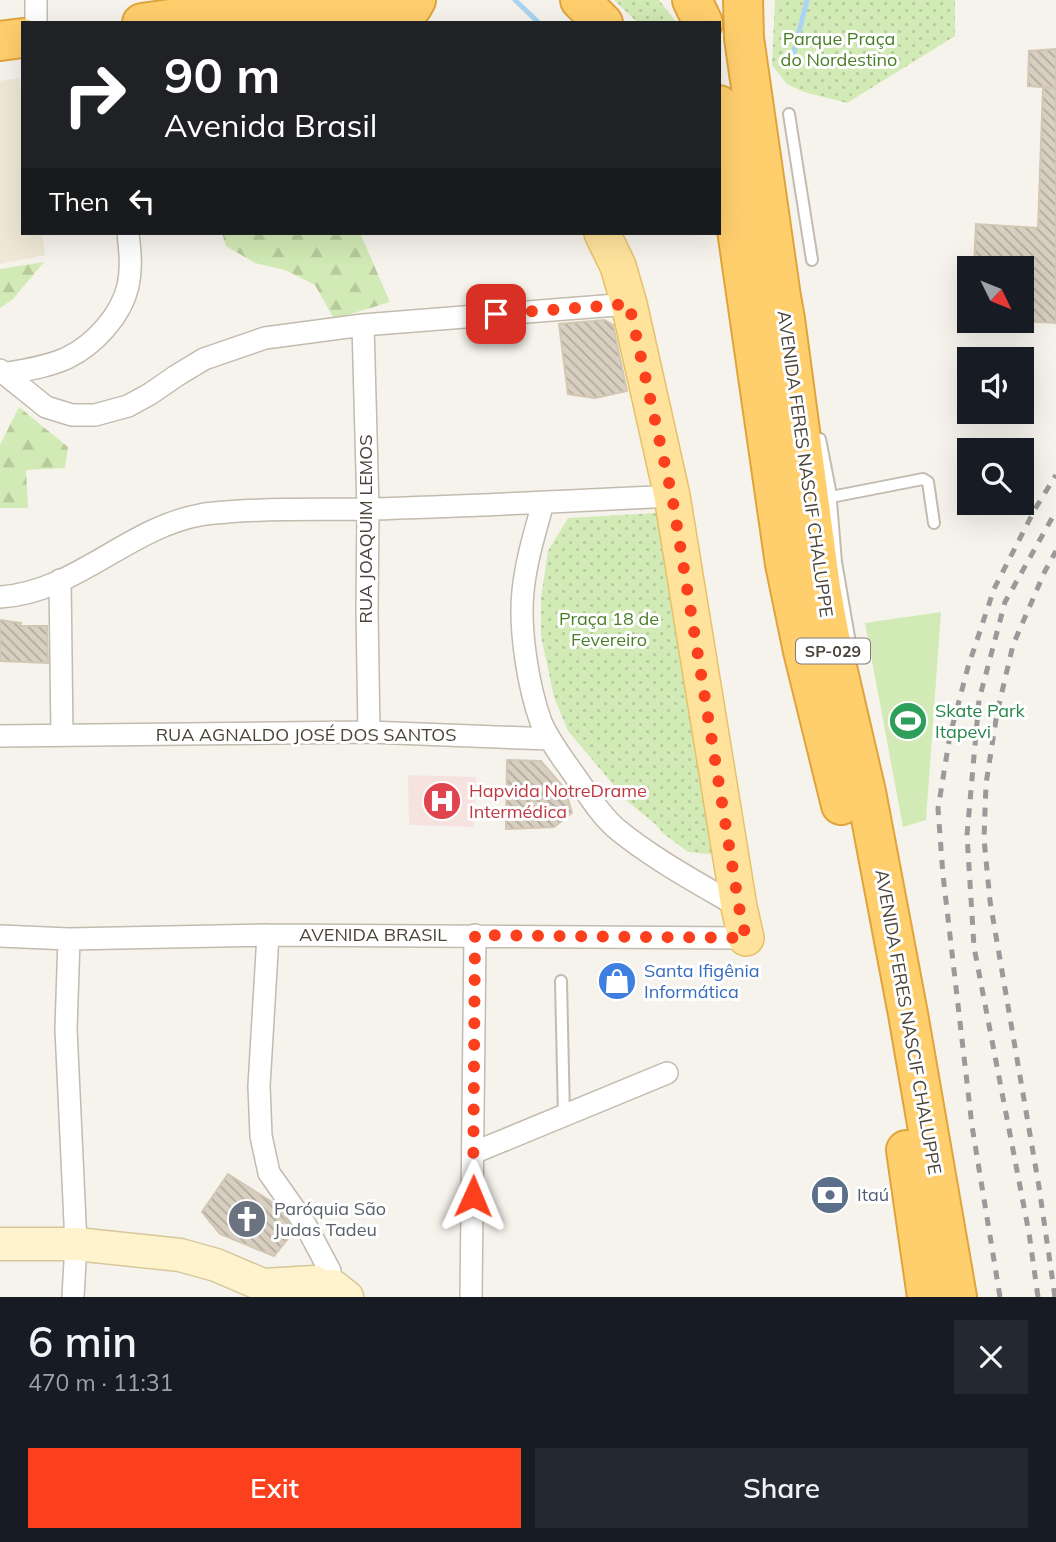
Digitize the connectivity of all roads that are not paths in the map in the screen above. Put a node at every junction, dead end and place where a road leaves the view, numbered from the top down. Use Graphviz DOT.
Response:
graph roads {
  1 [pos="36,0"];
  2 [pos="329,0"];
  3 [pos="580,0"];
  4 [pos="692,0"];
  5 [pos="743,0"];
  6 [pos="215,7"];
  7 [pos="417,10"];
  8 [pos="36,21"];
  9 [pos="151,21"];
  10 [pos="320,21"];
  11 [pos="601,21"];
  12 [pos="702,21"];
  13 [pos="21,38"];
  14 [pos="0,41"];
  15 [pos="21,59"];
  16 [pos="0,62"];
  17 [pos="789,114"];
  18 [pos="721,124"];
  19 [pos="723,142"];
  20 [pos="128,235"];
  21 [pos="603,235"];
  22 [pos="812,260"];
  23 [pos="629,304"];
  24 [pos="785,320"];
  25 [pos="363,325"];
  26 [pos="802,365"];
  27 [pos="2,372"];
  28 [pos="817,423"];
  29 [pos="672,496"];
  30 [pos="831,497"];
  31 [pos="543,503"];
  32 [pos="368,509"];
  33 [pos="934,523"];
  34 [pos="60,580"];
  35 [pos="0,597"];
  36 [pos="851,647"];
  37 [pos="369,732"];
  38 [pos="62,735"];
  39 [pos="0,736"];
  40 [pos="550,739"];
  41 [pos="867,753"];
  42 [pos="866,792"];
  43 [pos="742,923"];
  44 [pos="268,935"];
  45 [pos="475,935"];
  46 [pos="0,936"];
  47 [pos="69,939"];
  48 [pos="561,982"];
  49 [pos="667,1073"];
  50 [pos="564,1116"];
  51 [pos="473,1153"];
  52 [pos="0,1244"];
  53 [pos="76,1244"];
  54 [pos="326,1287"];
  55 [pos="73,1297"];
  56 [pos="471,1297"];
  57 [pos="927,1297"];
  58 [pos="957,1297"];
  1 -- 8 [label="street"];
  2 -- 6 [label="highway"];
  3 -- 11 [label="highway"];
  4 -- 12 [label="highway"];
  5 -- 24 [label="highway, AVENIDA FERES NASCIF CHALUPPE / SP-029"];
  6 -- 9 [label="highway"];
  7 -- 10 [label="highway"];
  13 -- 14 [label="highway"];
  15 -- 16 [label="highway"];
  17 -- 22 [label="lane"];
  18 -- 19 [label="highway, AVENIDA FERES NASCIF CHALUPPE / SP-029"];
  19 -- 57 [label="highway, AVENIDA FERES NASCIF CHALUPPE / SP-029"];
  20 -- 27 [label="street"];
  21 -- 23 [label="main road"];
  23 -- 25 [label="street"];
  23 -- 29 [label="main road"];
  24 -- 26 [label="lane"];
  24 -- 42 [label="highway, AVENIDA FERES NASCIF CHALUPPE / SP-029"];
  25 -- 27 [label="street"];
  25 -- 32 [label="street, RUA JOAQUIM LEMOS"];
  28 -- 30 [label="lane"];
  29 -- 31 [label="street"];
  29 -- 43 [label="main road"];
  30 -- 33 [label="lane"];
  30 -- 36 [label="lane"];
  31 -- 32 [label="street"];
  31 -- 40 [label="street"];
  32 -- 34 [label="street"];
  32 -- 37 [label="street, RUA JOAQUIM LEMOS"];
  34 -- 35 [label="street"];
  34 -- 38 [label="street"];
  37 -- 38 [label="street, RUA AGNALDO JOSÉ DOS SANTOS"];
  37 -- 40 [label="street, RUA AGNALDO JOSÉ DOS SANTOS"];
  38 -- 39 [label="street, RUA AGNALDO JOSÉ DOS SANTOS"];
  40 -- 43 [label="street"];
  41 -- 42 [label="lane"];
  42 -- 58 [label="highway, AVENIDA FERES NASCIF CHALUPPE / SP-029"];
  43 -- 45 [label="street, AVENIDA BRASIL"];
  44 -- 45 [label="street, AVENIDA BRASIL"];
  44 -- 47 [label="street, AVENIDA BRASIL"];
  44 -- 54 [label="street"];
  45 -- 51 [label="street"];
  46 -- 47 [label="street, AVENIDA BRASIL"];
  47 -- 53 [label="street"];
  48 -- 50 [label="lane"];
  49 -- 50 [label="street"];
  50 -- 51 [label="street"];
  51 -- 56 [label="street"];
  52 -- 53 [label="street"];
  53 -- 54 [label="street"];
  53 -- 55 [label="street"];
}
